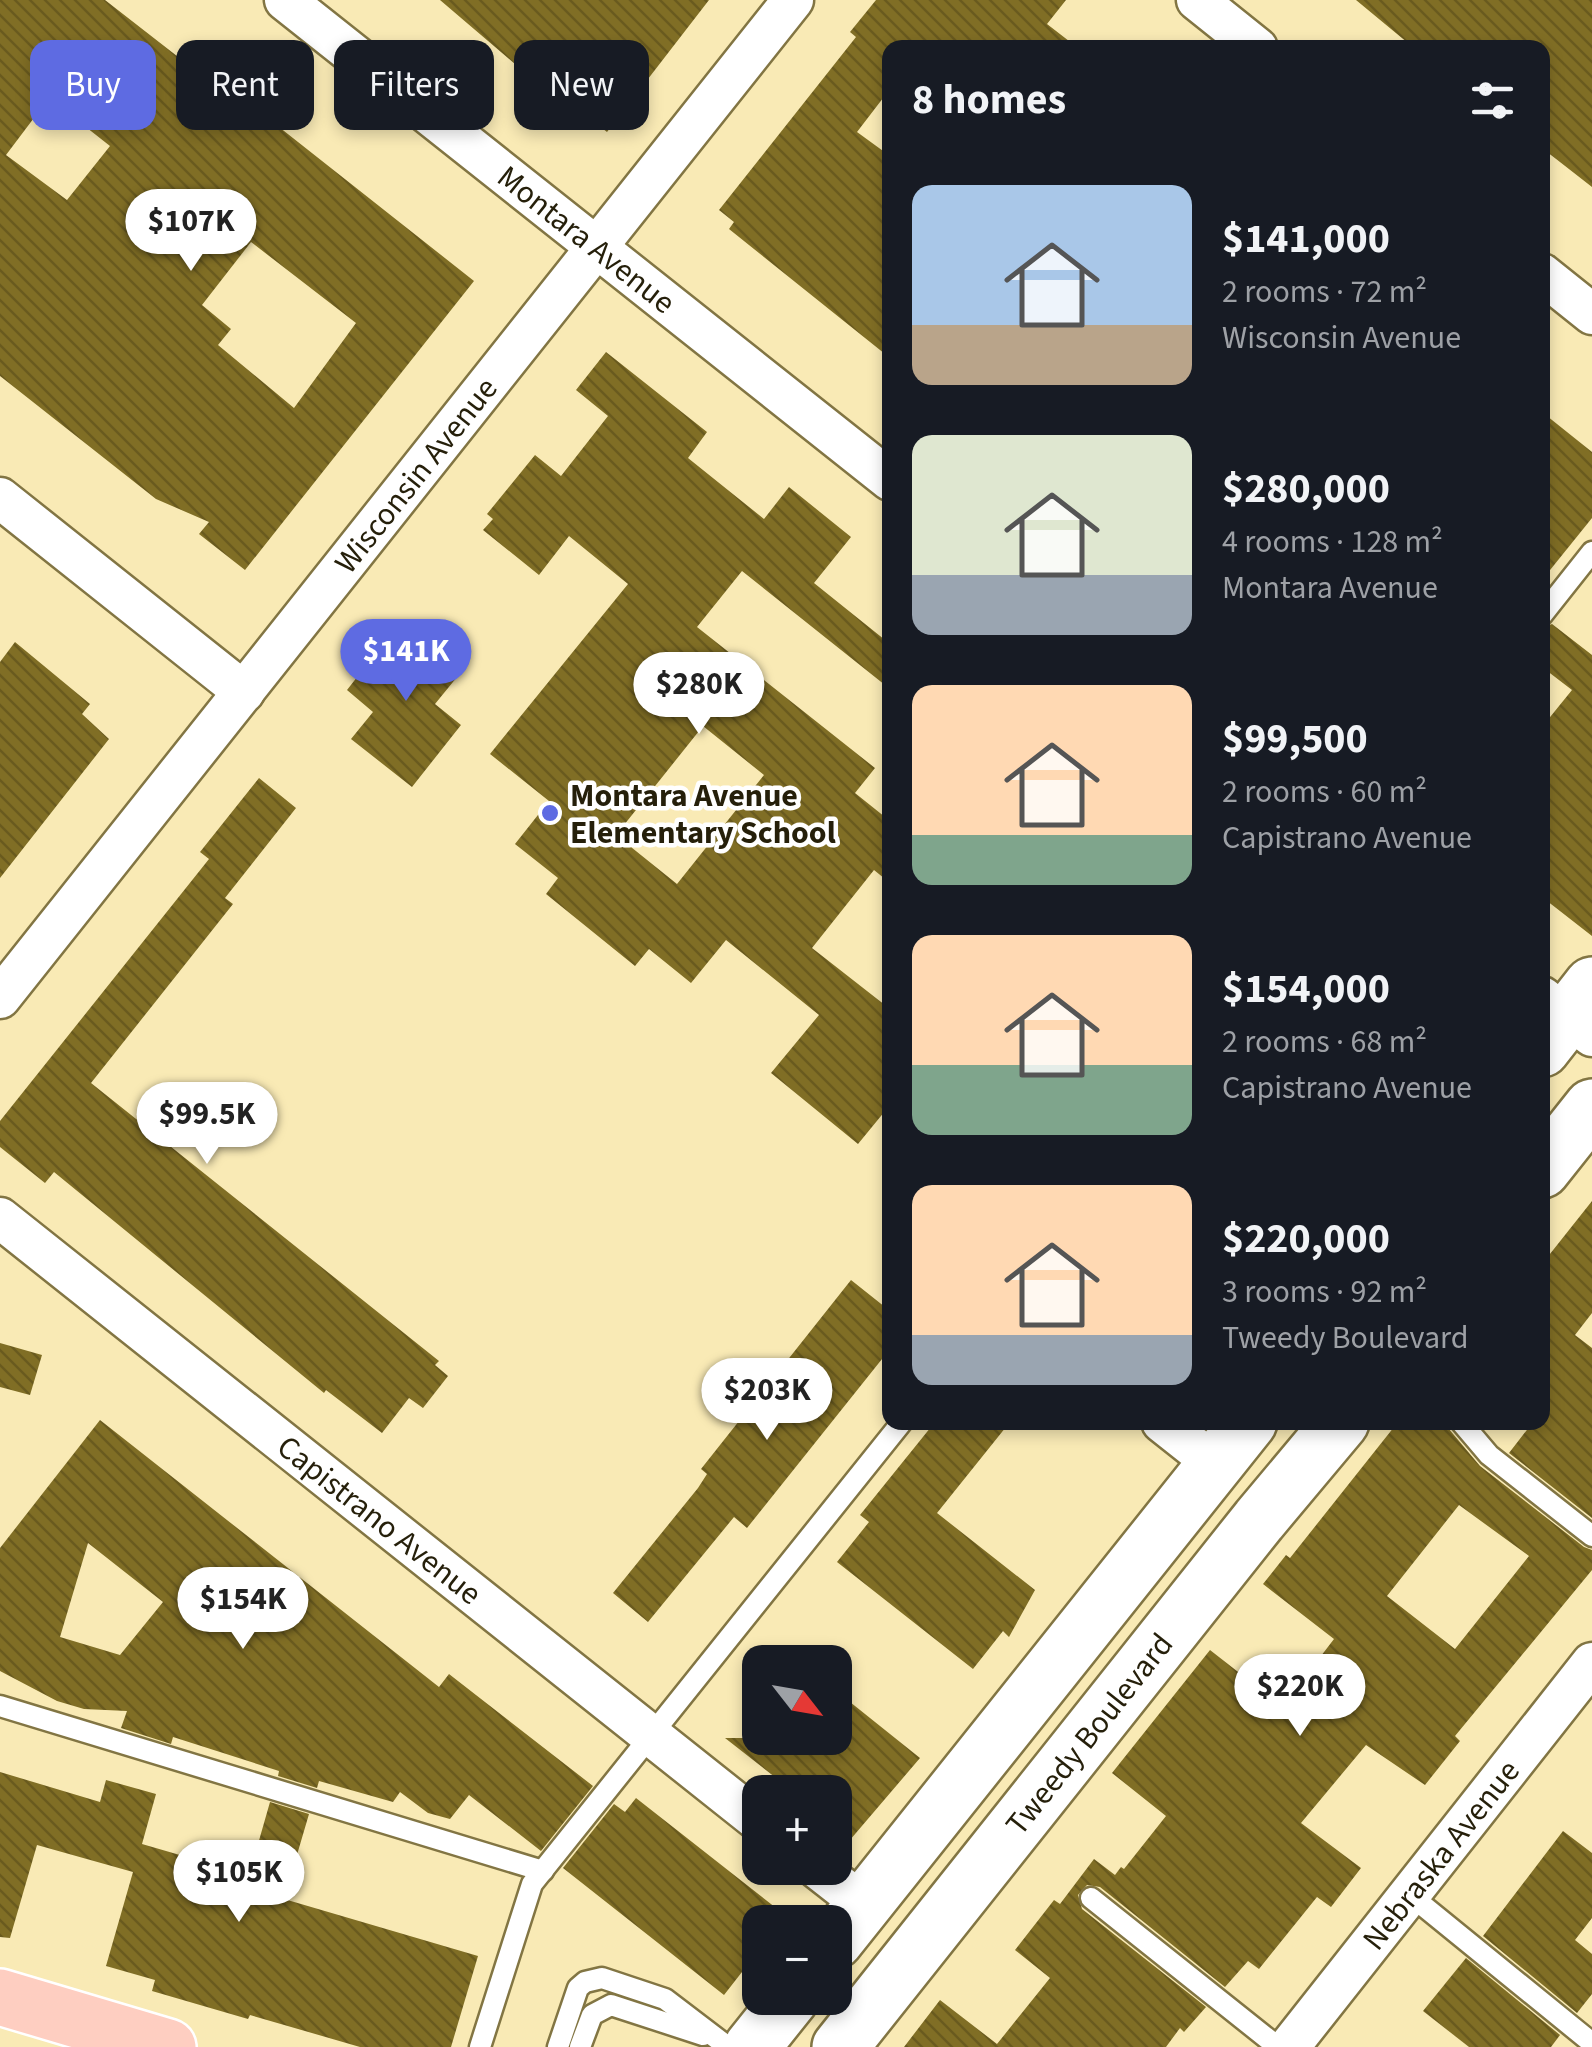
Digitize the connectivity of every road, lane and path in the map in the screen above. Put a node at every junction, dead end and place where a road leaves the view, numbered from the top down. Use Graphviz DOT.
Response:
graph roads {
  1 [pos="285,0"];
  2 [pos="793,0"];
  3 [pos="1197,0"];
  4 [pos="1247,40"];
  5 [pos="596,247"];
  6 [pos="1550,280"];
  7 [pos="1592,314"];
  8 [pos="882,474"];
  9 [pos="0,498"];
  10 [pos="1592,552"];
  11 [pos="1550,604"];
  12 [pos="244,692"];
  13 [pos="0,998"];
  14 [pos="1592,1107"];
  15 [pos="1550,1160"];
  16 [pos="0,1218"];
  17 [pos="896,1430"];
  18 [pos="1172,1430"];
  19 [pos="1242,1430"];
  20 [pos="1334,1430"];
  21 [pos="1468,1430"];
  22 [pos="1214,1464"];
  23 [pos="1592,1536"];
  24 [pos="1592,1663"];
  25 [pos="0,1706"];
  26 [pos="652,1736"];
  27 [pos="742,1808"];
  28 [pos="543,1871"];
  29 [pos="1410,1895"];
  30 [pos="1091,1898"];
  31 [pos="852,1918"];
  32 [pos="0,1997"];
  33 [pos="770,2015"];
  34 [pos="1592,2043"];
  35 [pos="733,2045"];
  36 [pos="168,2047"];
  37 [pos="480,2047"];
  38 [pos="558,2047"];
  39 [pos="580,2047"];
  40 [pos="840,2047"];
  41 [pos="1278,2047"];
  42 [pos="1290,2047"];
  1 -- 5 [label="street, Montara Avenue"];
  2 -- 5 [label="street, Wisconsin Avenue"];
  3 -- 4 [label="street"];
  5 -- 8 [label="street, Montara Avenue"];
  5 -- 12 [label="street, Wisconsin Avenue"];
  6 -- 7 [label="street"];
  9 -- 12 [label="street"];
  10 -- 11 [label="lane"];
  12 -- 13 [label="street, Wisconsin Avenue"];
  14 -- 15 [label="main road"];
  16 -- 26 [label="street, Capistrano Avenue"];
  17 -- 26 [label="lane"];
  18 -- 22 [label="street"];
  19 -- 22 [label="main road"];
  20 -- 40 [label="main road, Tweedy Boulevard"];
  21 -- 23 [label="lane"];
  22 -- 31 [label="main road"];
  24 -- 29 [label="street, Nebraska Avenue"];
  25 -- 28 [label="lane"];
  26 -- 27 [label="street, Capistrano Avenue"];
  26 -- 28 [label="lane"];
  28 -- 37 [label="lane"];
  29 -- 34 [label="lane"];
  29 -- 42 [label="street, Nebraska Avenue"];
  30 -- 41 [label="lane"];
  32 -- 36 [label="main road"];
  33 -- 35 [label="main road"];
  35 -- 38 [label="lane"];
  35 -- 39 [label="lane"];
}
